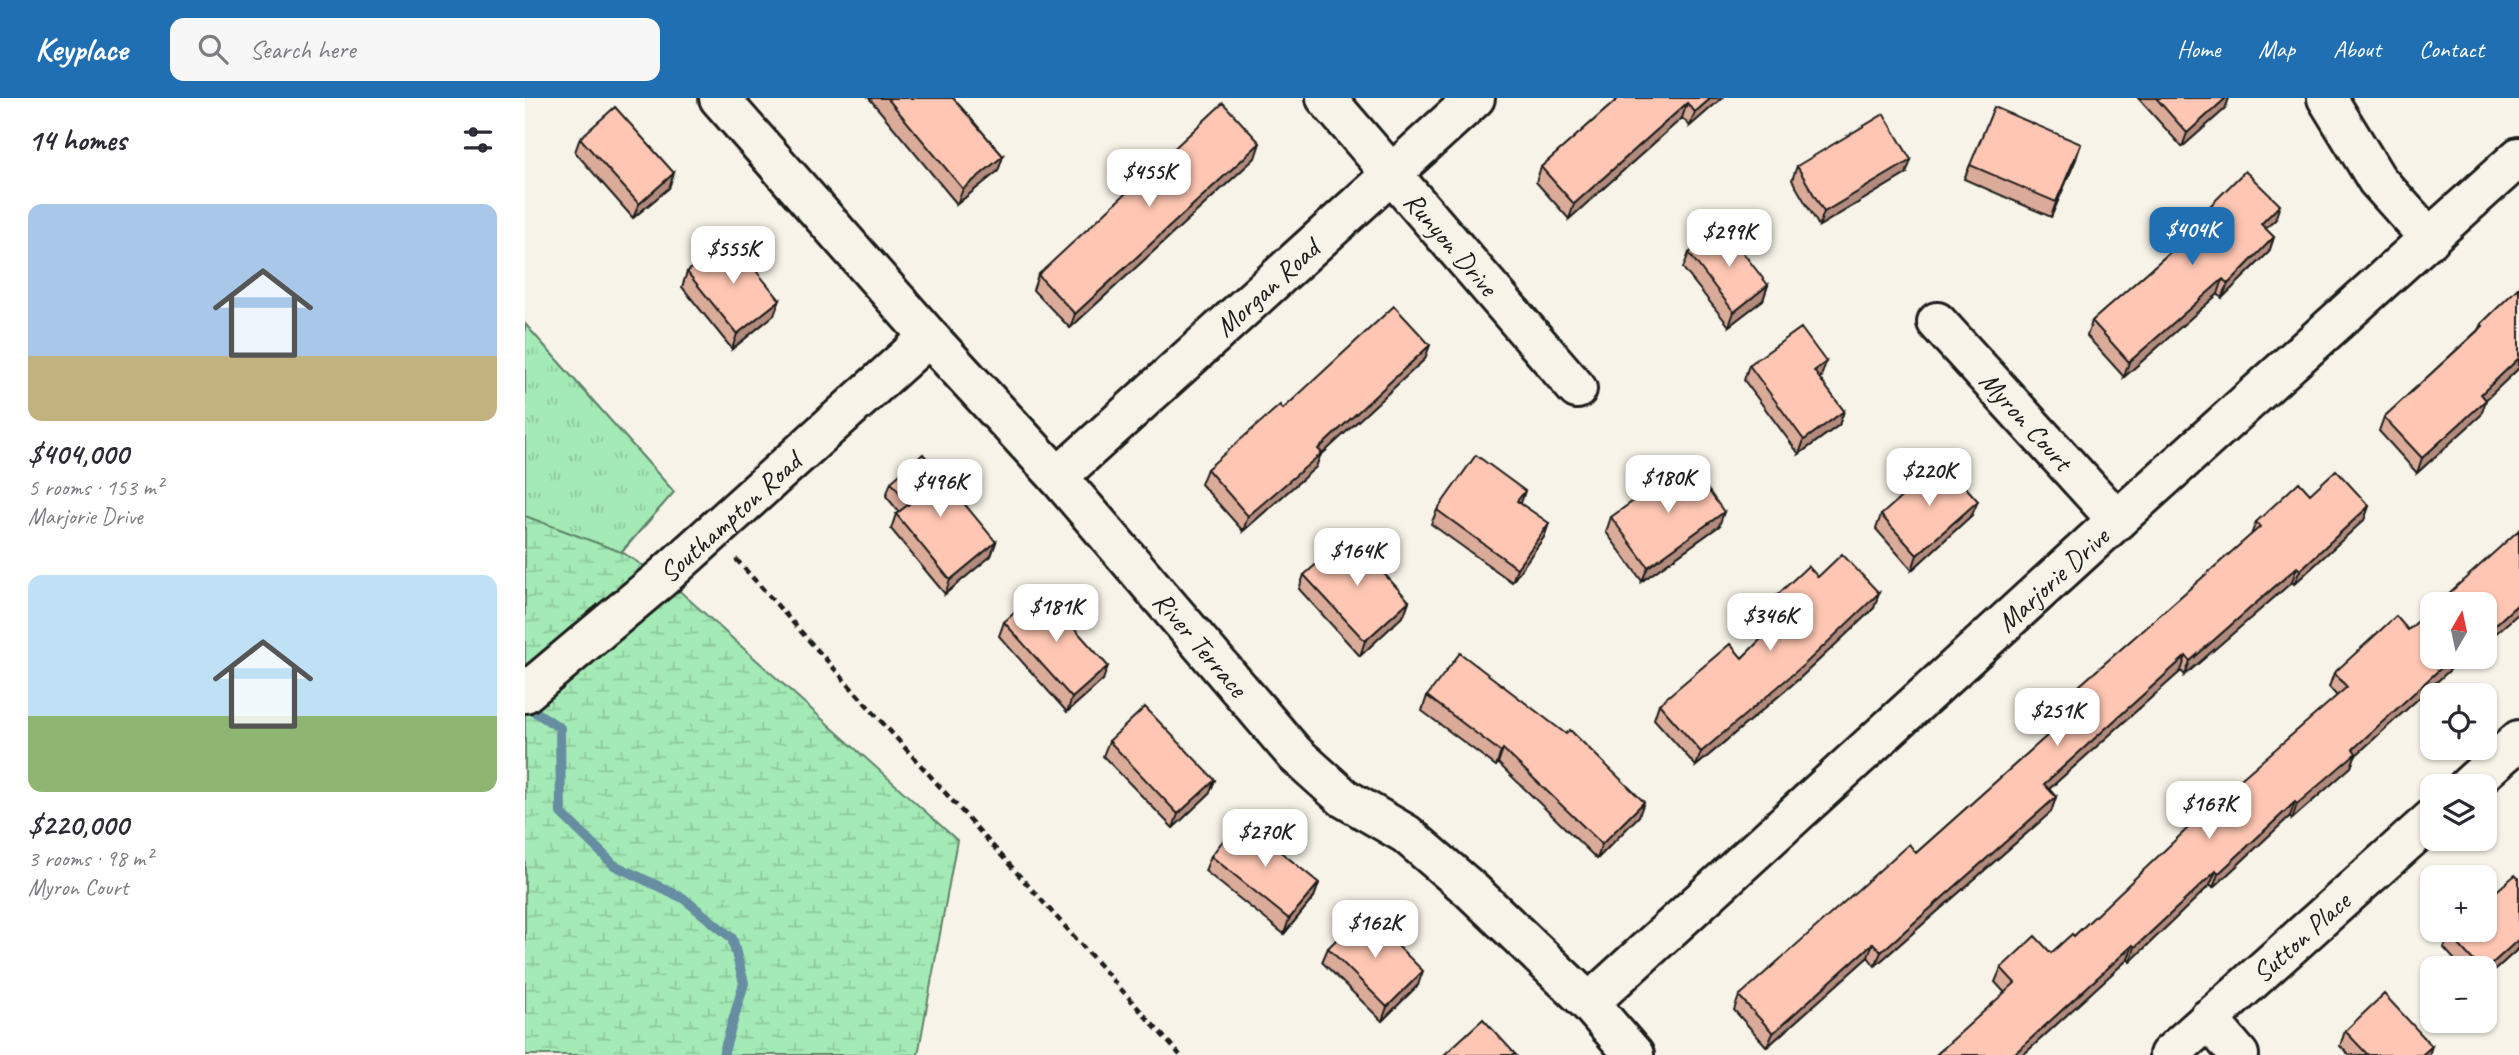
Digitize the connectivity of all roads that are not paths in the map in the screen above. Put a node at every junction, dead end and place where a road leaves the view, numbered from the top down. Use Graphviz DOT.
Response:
graph roads {
  1 [pos="719,98"];
  2 [pos="1326,98"];
  3 [pos="1475,98"];
  4 [pos="2327,98"];
  5 [pos="2519,158"];
  6 [pos="1393,173"];
  7 [pos="2430,239"];
  8 [pos="1937,323"];
  9 [pos="929,337"];
  10 [pos="1577,389"];
  11 [pos="1058,477"];
  12 [pos="2117,520"];
  13 [pos="525,693"];
  14 [pos="2519,740"];
  15 [pos="2482,774"];
  16 [pos="2420,830"];
  17 [pos="1589,1003"];
  18 [pos="2208,1019"];
  19 [pos="1634,1055"];
  20 [pos="2169,1055"];
  21 [pos="2239,1055"];
  1 -- 9 [label="street, River Terrace"];
  2 -- 6 [label="street, Runyon Drive"];
  3 -- 6 [label="street, Morgan Road"];
  4 -- 7 [label="street"];
  5 -- 7 [label="street, Marjorie Drive"];
  6 -- 10 [label="street, Runyon Drive"];
  6 -- 11 [label="street, Morgan Road"];
  7 -- 12 [label="street, Marjorie Drive"];
  8 -- 12 [label="street, Myron Court"];
  9 -- 11 [label="street, River Terrace"];
  9 -- 13 [label="street, Southampton Road"];
  11 -- 17 [label="street, River Terrace"];
  12 -- 17 [label="street, Marjorie Drive"];
  14 -- 15 [label="street"];
  16 -- 18 [label="street, Sutton Place"];
  17 -- 19 [label="street, River Terrace"];
  18 -- 20 [label="street, Sutton Place"];
  18 -- 21 [label="street"];
}
